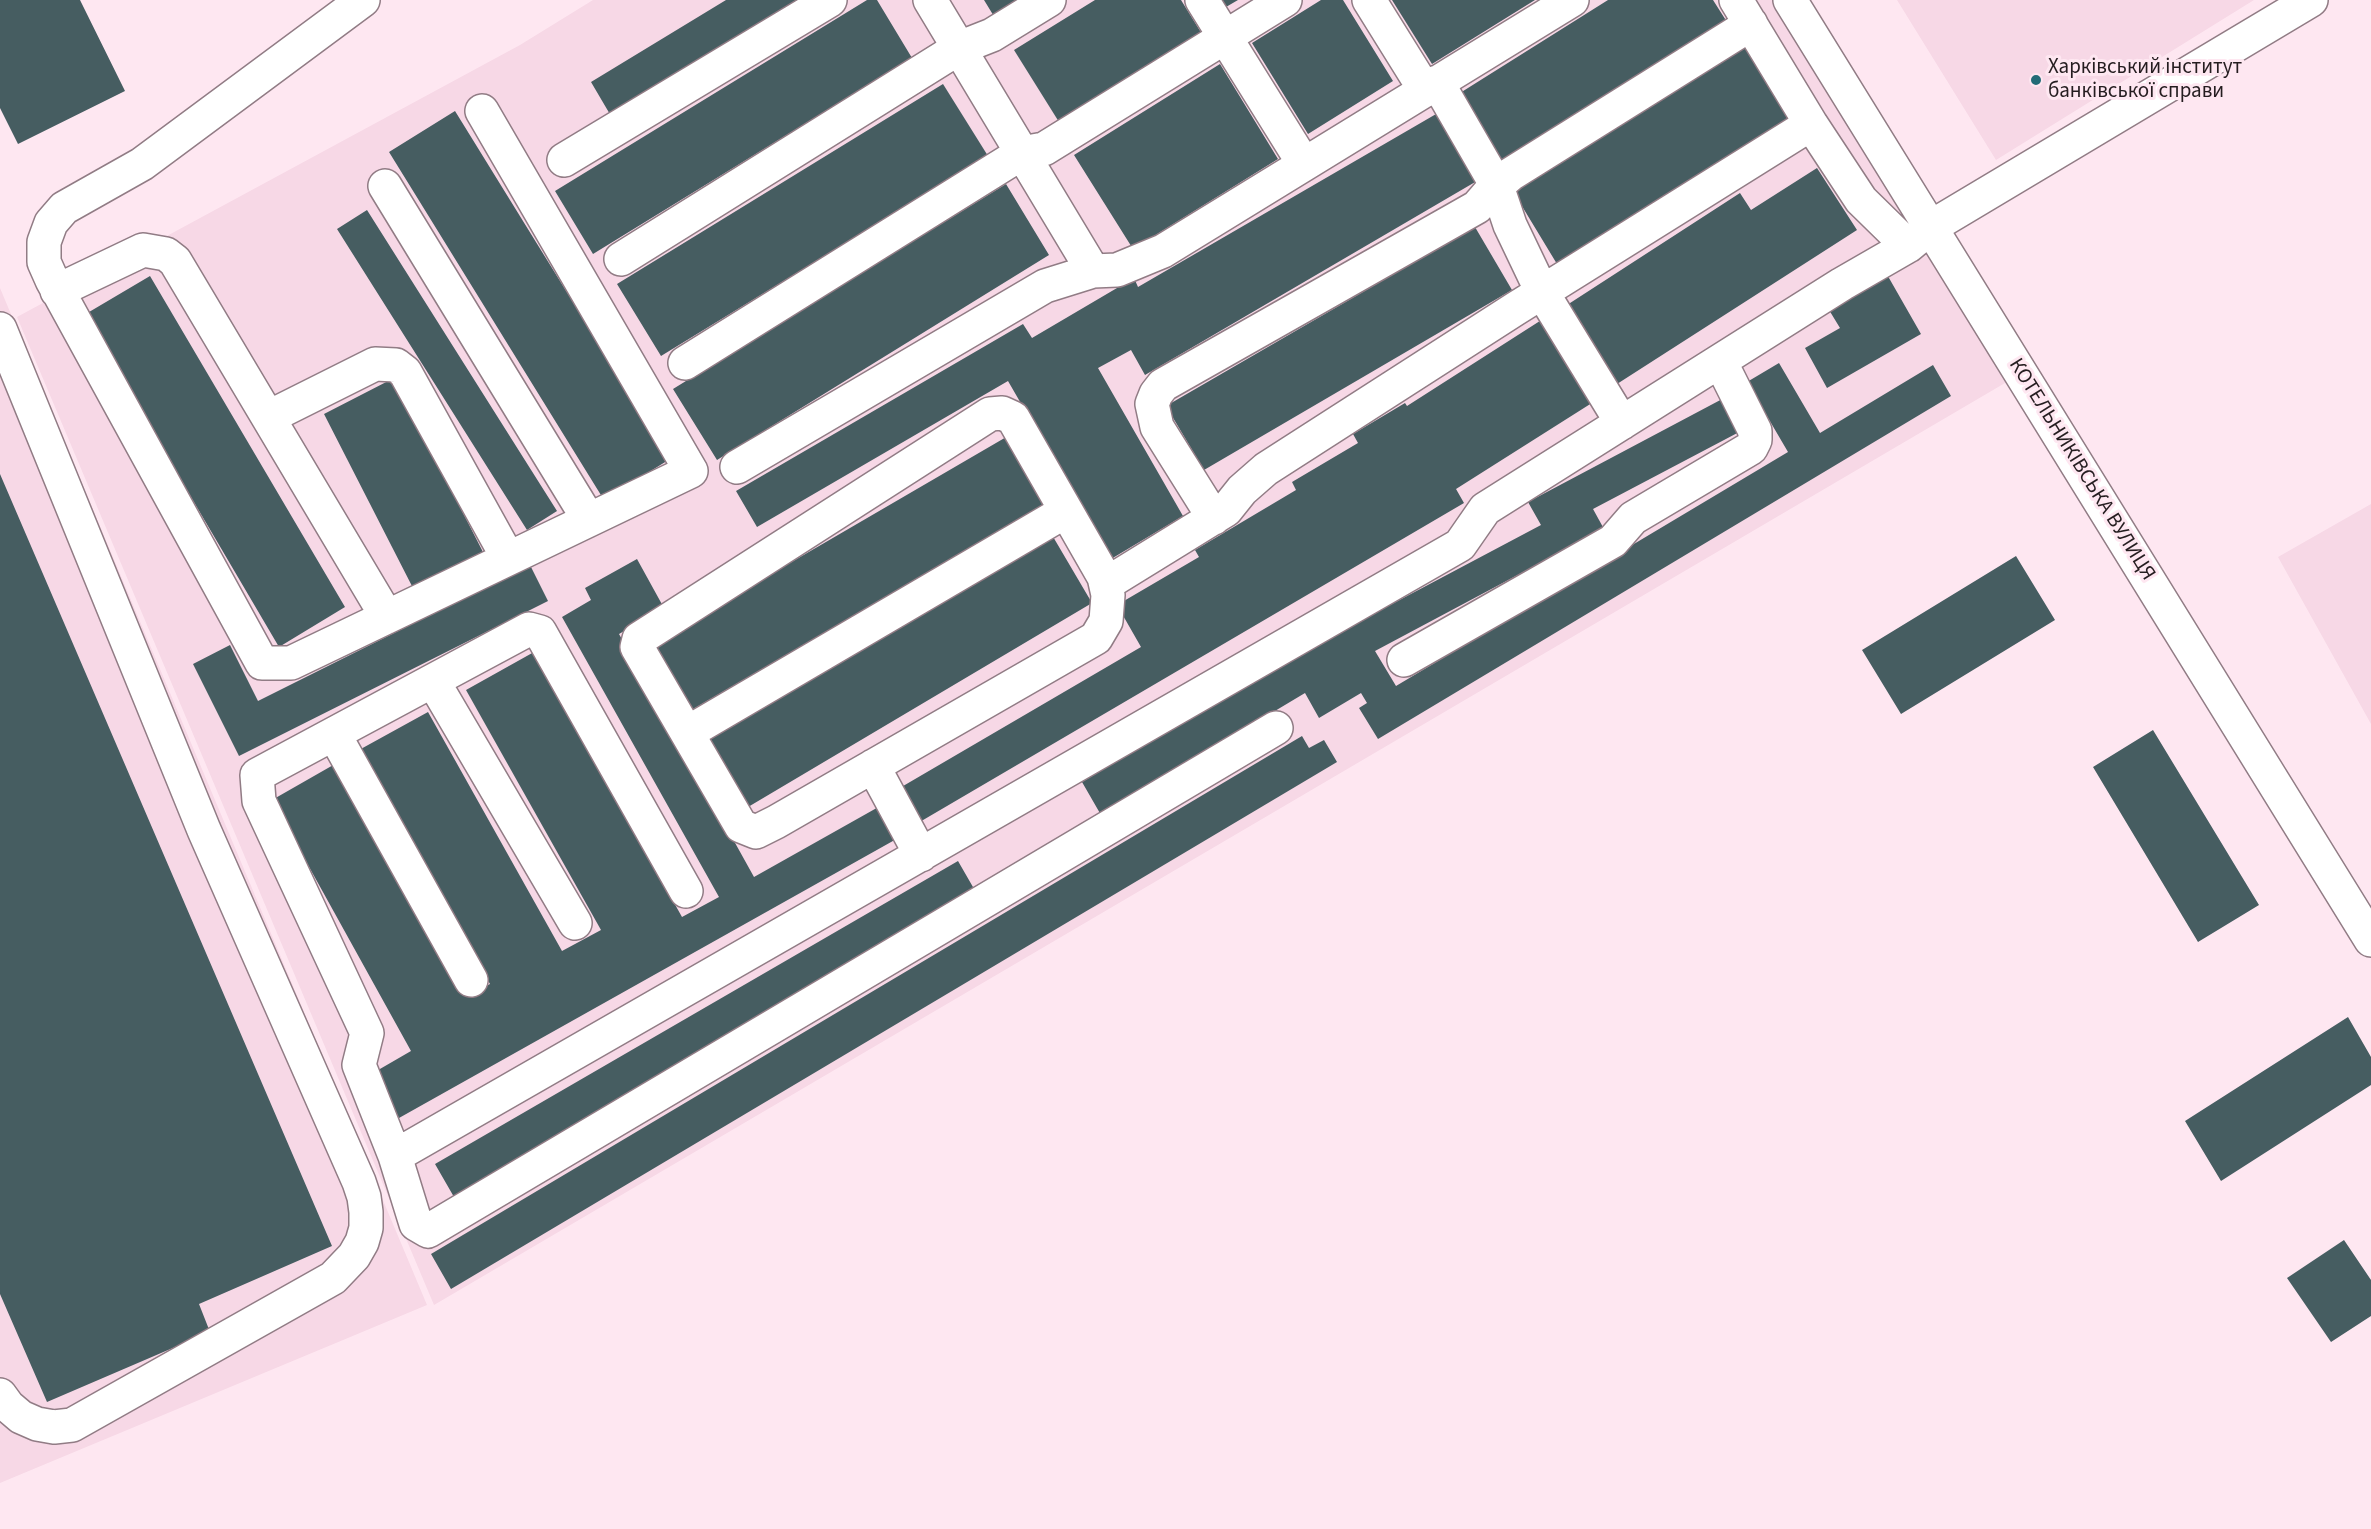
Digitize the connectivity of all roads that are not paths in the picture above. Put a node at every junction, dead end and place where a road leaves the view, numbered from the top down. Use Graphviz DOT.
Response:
graph roads {
  1 [pos="363,0"];
  2 [pos="830,0"];
  3 [pos="930,0"];
  4 [pos="1049,0"];
  5 [pos="1202,0"];
  6 [pos="1285,0"];
  7 [pos="1369,0"];
  8 [pos="1572,0"];
  9 [pos="1790,0"];
  10 [pos="2311,0"];
  11 [pos="1743,12"];
  12 [pos="1225,37"];
  13 [pos="959,48"];
  14 [pos="1431,86"];
  15 [pos="482,111"];
  16 [pos="1811,124"];
  17 [pos="1022,153"];
  18 [pos="564,160"];
  19 [pos="1304,164"];
  20 [pos="385,186"];
  21 [pos="1497,186"];
  22 [pos="1920,237"];
  23 [pos="621,259"];
  24 [pos="1093,271"];
  25 [pos="57,291"];
  26 [pos="1542,292"];
  27 [pos="0,329"];
  28 [pos="1720,361"];
  29 [pos="685,363"];
  30 [pos="269,417"];
  31 [pos="1622,423"];
  32 [pos="737,467"];
  33 [pos="1066,511"];
  34 [pos="1214,518"];
  35 [pos="589,520"];
  36 [pos="508,558"];
  37 [pos="1106,584"];
  38 [pos="387,617"];
  39 [pos="1404,660"];
  40 [pos="433,681"];
  41 [pos="1276,728"];
  42 [pos="687,733"];
  43 [pos="334,734"];
  44 [pos="873,766"];
  45 [pos="921,855"];
  46 [pos="686,891"];
  47 [pos="575,923"];
  48 [pos="2371,940"];
  49 [pos="471,980"];
  50 [pos="394,1156"];
  51 [pos="0,1395"];
  1 -- 25 [label="street"];
  2 -- 18 [label="street"];
  3 -- 13 [label="street"];
  4 -- 13 [label="street"];
  5 -- 12 [label="street"];
  6 -- 12 [label="street"];
  7 -- 14 [label="street"];
  8 -- 14 [label="street"];
  9 -- 22 [label="street, КОТЕЛЬНИКІВСЬКА ВУЛИЦЯ"];
  10 -- 22 [label="street"];
  11 -- 16 [label="street"];
  11 -- 21 [label="street"];
  12 -- 17 [label="street"];
  12 -- 19 [label="street"];
  13 -- 17 [label="street"];
  13 -- 23 [label="street"];
  14 -- 19 [label="street"];
  14 -- 21 [label="street"];
  15 -- 35 [label="street"];
  16 -- 22 [label="street"];
  16 -- 26 [label="street"];
  17 -- 24 [label="street"];
  17 -- 29 [label="street"];
  19 -- 24 [label="street"];
  20 -- 35 [label="street"];
  21 -- 26 [label="street"];
  21 -- 34 [label="street"];
  22 -- 28 [label="street"];
  22 -- 48 [label="street, КОТЕЛЬНИКІВСЬКА ВУЛИЦЯ"];
  24 -- 32 [label="street"];
  25 -- 30 [label="street"];
  25 -- 38 [label="street"];
  26 -- 31 [label="street"];
  26 -- 34 [label="street"];
  27 -- 51 [label="street"];
  28 -- 31 [label="street"];
  28 -- 39 [label="street"];
  30 -- 36 [label="street"];
  30 -- 38 [label="street"];
  31 -- 45 [label="street"];
  33 -- 37 [label="street"];
  33 -- 42 [label="street"];
  33 -- 42 [label="street"];
  34 -- 37 [label="street"];
  35 -- 36 [label="street"];
  36 -- 38 [label="street"];
  37 -- 44 [label="street"];
  40 -- 43 [label="street"];
  40 -- 46 [label="street"];
  40 -- 47 [label="street"];
  41 -- 50 [label="street"];
  42 -- 44 [label="street"];
  43 -- 49 [label="street"];
  43 -- 50 [label="street"];
  44 -- 45 [label="street"];
  45 -- 50 [label="street"];
}
